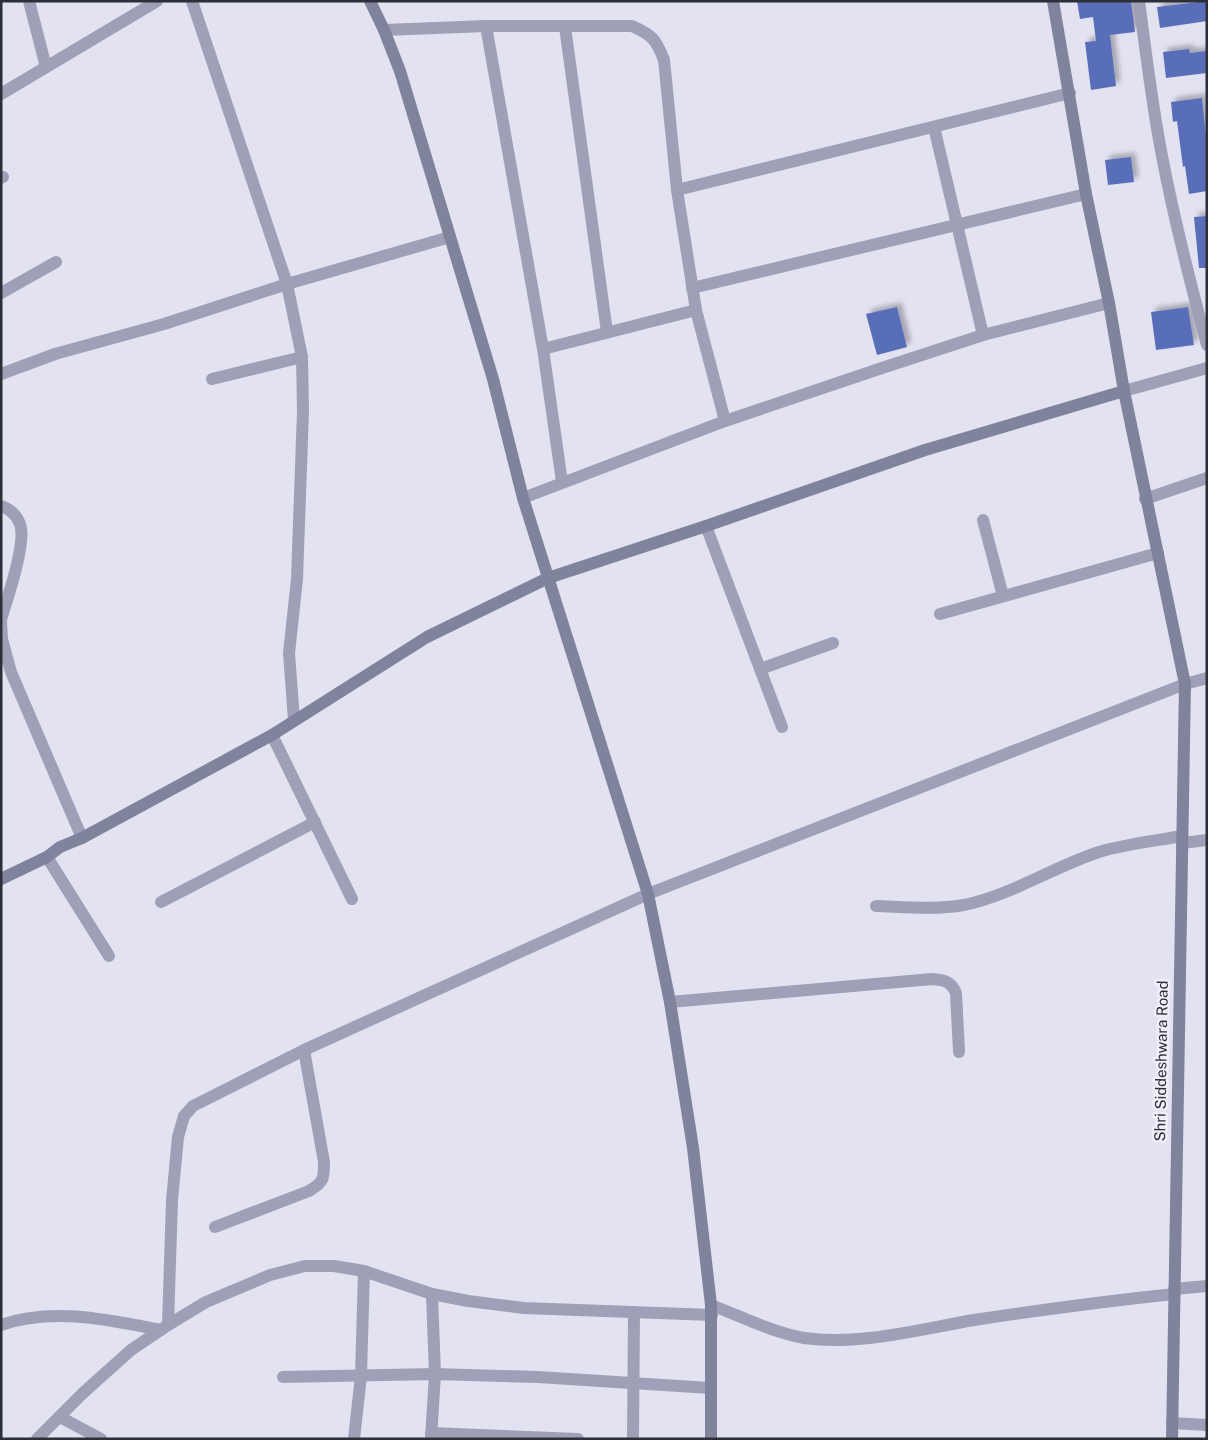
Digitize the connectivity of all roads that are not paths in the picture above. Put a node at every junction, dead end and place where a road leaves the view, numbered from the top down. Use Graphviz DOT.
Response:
graph roads {
  1 [pos="29,1"];
  2 [pos="157,1"];
  3 [pos="192,1"];
  4 [pos="370,1"];
  5 [pos="1053,1"];
  6 [pos="1139,1"];
  7 [pos="486,26"];
  8 [pos="565,27"];
  9 [pos="384,30"];
  10 [pos="46,67"];
  11 [pos="1070,93"];
  12 [pos="1,94"];
  13 [pos="934,127"];
  14 [pos="677,190"];
  15 [pos="1086,194"];
  16 [pos="957,226"];
  17 [pos="450,237"];
  18 [pos="56,262"];
  19 [pos="287,284"];
  20 [pos="692,288"];
  21 [pos="1,293"];
  22 [pos="1109,303"];
  23 [pos="696,310"];
  24 [pos="607,332"];
  25 [pos="983,336"];
  26 [pos="1207,345"];
  27 [pos="543,349"];
  28 [pos="302,357"];
  29 [pos="1207,368"];
  30 [pos="1,374"];
  31 [pos="212,379"];
  32 [pos="1124,391"];
  33 [pos="724,421"];
  34 [pos="1207,478"];
  35 [pos="562,482"];
  36 [pos="523,498"];
  37 [pos="1145,498"];
  38 [pos="1,506"];
  39 [pos="983,520"];
  40 [pos="706,526"];
  41 [pos="1158,553"];
  42 [pos="548,578"];
  43 [pos="1003,596"];
  44 [pos="940,614"];
  45 [pos="1,621"];
  46 [pos="833,643"];
  47 [pos="5,666"];
  48 [pos="760,669"];
  49 [pos="1207,678"];
  50 [pos="1185,684"];
  51 [pos="294,720"];
  52 [pos="782,728"];
  53 [pos="272,735"];
  54 [pos="315,822"];
  55 [pos="82,838"];
  56 [pos="1182,839"];
  57 [pos="1207,840"];
  58 [pos="47,857"];
  59 [pos="1,879"];
  60 [pos="648,894"];
  61 [pos="352,899"];
  62 [pos="161,902"];
  63 [pos="876,906"];
  64 [pos="109,956"];
  65 [pos="670,1002"];
  66 [pos="304,1050"];
  67 [pos="959,1052"];
  68 [pos="215,1227"];
  69 [pos="364,1271"];
  70 [pos="1207,1286"];
  71 [pos="1174,1292"];
  72 [pos="432,1294"];
  73 [pos="711,1310"];
  74 [pos="634,1312"];
  75 [pos="1,1324"];
  76 [pos="164,1327"];
  77 [pos="434,1374"];
  78 [pos="361,1376"];
  79 [pos="283,1377"];
  80 [pos="634,1383"];
  81 [pos="710,1388"];
  82 [pos="60,1417"];
  83 [pos="1172,1423"];
  84 [pos="1207,1425"];
  85 [pos="431,1436"];
  86 [pos="38,1439"];
  87 [pos="101,1439"];
  88 [pos="354,1439"];
  89 [pos="578,1439"];
  90 [pos="634,1439"];
  91 [pos="711,1439"];
  92 [pos="1172,1439"];
  1 -- 10 [label="street"];
  2 -- 10 [label="street"];
  3 -- 19 [label="street"];
  4 -- 9 [label="street"];
  5 -- 11 [label="street, Shri Siddeshwara Road"];
  6 -- 26 [label="street"];
  7 -- 8 [label="street"];
  7 -- 9 [label="street"];
  7 -- 27 [label="street"];
  8 -- 14 [label="street"];
  8 -- 24 [label="street"];
  9 -- 17 [label="street"];
  10 -- 12 [label="street"];
  11 -- 13 [label="street"];
  11 -- 15 [label="street, Shri Siddeshwara Road"];
  13 -- 14 [label="street"];
  13 -- 16 [label="street"];
  14 -- 20 [label="street"];
  15 -- 16 [label="street"];
  15 -- 22 [label="street, Shri Siddeshwara Road"];
  16 -- 20 [label="street"];
  16 -- 25 [label="street"];
  17 -- 19 [label="street"];
  17 -- 36 [label="street"];
  18 -- 21 [label="street"];
  19 -- 28 [label="street"];
  19 -- 30 [label="street"];
  20 -- 23 [label="street"];
  22 -- 25 [label="street"];
  22 -- 32 [label="street, Shri Siddeshwara Road"];
  23 -- 24 [label="street"];
  23 -- 33 [label="street"];
  24 -- 27 [label="street"];
  25 -- 33 [label="street"];
  27 -- 35 [label="street"];
  28 -- 31 [label="street"];
  28 -- 51 [label="street"];
  29 -- 32 [label="street"];
  32 -- 37 [label="street, Shri Siddeshwara Road"];
  32 -- 40 [label="street"];
  33 -- 35 [label="street"];
  34 -- 37 [label="street"];
  35 -- 36 [label="street"];
  36 -- 42 [label="street"];
  37 -- 41 [label="street, Shri Siddeshwara Road"];
  38 -- 45 [label="street"];
  39 -- 43 [label="street"];
  40 -- 42 [label="street"];
  40 -- 48 [label="street"];
  41 -- 43 [label="street"];
  41 -- 50 [label="street, Shri Siddeshwara Road"];
  42 -- 51 [label="street"];
  42 -- 60 [label="street"];
  43 -- 44 [label="street"];
  45 -- 47 [label="street"];
  46 -- 48 [label="street"];
  47 -- 55 [label="street"];
  48 -- 52 [label="street"];
  49 -- 50 [label="street"];
  50 -- 56 [label="street, Shri Siddeshwara Road"];
  50 -- 60 [label="street"];
  51 -- 53 [label="street"];
  53 -- 54 [label="street"];
  53 -- 55 [label="street"];
  54 -- 61 [label="street"];
  54 -- 62 [label="street"];
  55 -- 58 [label="street"];
  56 -- 57 [label="street"];
  56 -- 63 [label="street"];
  56 -- 71 [label="street, Shri Siddeshwara Road"];
  58 -- 59 [label="street"];
  58 -- 64 [label="street"];
  60 -- 65 [label="street"];
  60 -- 66 [label="street"];
  65 -- 67 [label="street"];
  65 -- 73 [label="street"];
  66 -- 68 [label="street"];
  66 -- 76 [label="street"];
  69 -- 72 [label="street"];
  69 -- 76 [label="street"];
  69 -- 78 [label="street"];
  70 -- 71 [label="street"];
  71 -- 73 [label="street"];
  71 -- 83 [label="street, Shri Siddeshwara Road"];
  72 -- 74 [label="street"];
  72 -- 77 [label="street"];
  73 -- 74 [label="street"];
  73 -- 81 [label="street"];
  74 -- 80 [label="street"];
  75 -- 76 [label="street"];
  76 -- 82 [label="street"];
  77 -- 78 [label="street"];
  77 -- 80 [label="street"];
  77 -- 85 [label="street"];
  78 -- 79 [label="street"];
  78 -- 88 [label="street"];
  80 -- 81 [label="street"];
  80 -- 90 [label="street"];
  81 -- 91 [label="street"];
  82 -- 86 [label="street"];
  82 -- 87 [label="street"];
  83 -- 84 [label="street"];
  83 -- 92 [label="street, Shri Siddeshwara Road"];
  85 -- 89 [label="street"];
}
